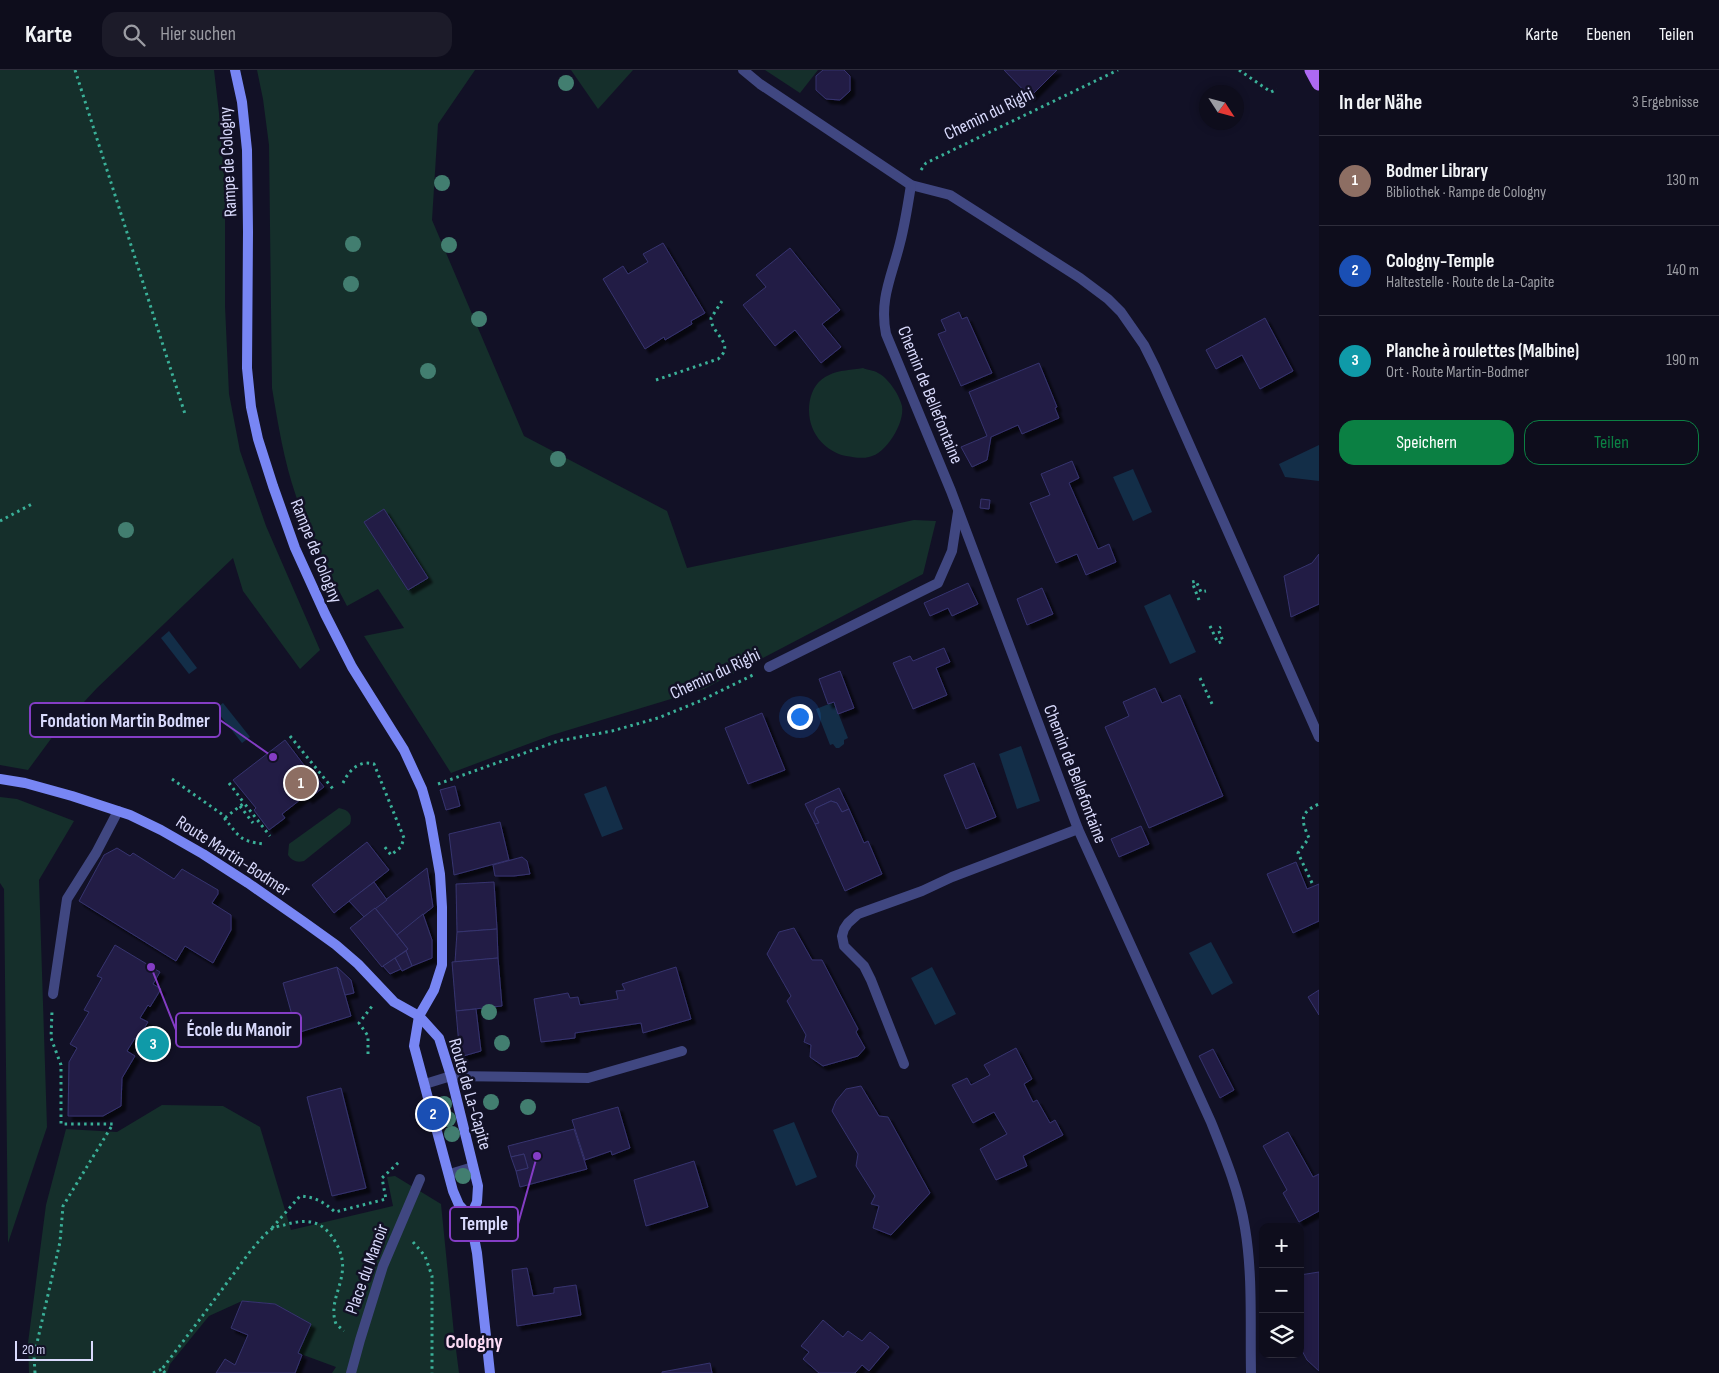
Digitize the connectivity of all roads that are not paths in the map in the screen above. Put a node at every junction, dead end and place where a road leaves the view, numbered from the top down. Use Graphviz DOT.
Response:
graph roads {
  1 [pos="235,70"];
  2 [pos="743,70"];
  3 [pos="1312,70"];
  4 [pos="1319,83"];
  5 [pos="911,185"];
  6 [pos="958,511"];
  7 [pos="769,667"];
  8 [pos="1319,737"];
  9 [pos="0,779"];
  10 [pos="118,811"];
  11 [pos="1078,829"];
  12 [pos="53,994"];
  13 [pos="419,1016"];
  14 [pos="682,1051"];
  15 [pos="904,1064"];
  16 [pos="451,1076"];
  17 [pos="425,1084"];
  18 [pos="473,1167"];
  19 [pos="450,1174"];
  20 [pos="420,1179"];
  21 [pos="470,1217"];
  22 [pos="352,1372"];
  23 [pos="490,1373"];
  24 [pos="1251,1373"];
  1 -- 13 [label="street, Rampe de Cologny"];
  2 -- 5 [label="street"];
  3 -- 4 [label="main road"];
  5 -- 6 [label="street, Chemin de Bellefontaine"];
  5 -- 8 [label="street"];
  6 -- 7 [label="street, Chemin du Righi"];
  6 -- 11 [label="street, Chemin de Bellefontaine"];
  9 -- 10 [label="street, Route Martin-Bodmer"];
  10 -- 12 [label="street"];
  10 -- 13 [label="street, Route Martin-Bodmer"];
  11 -- 15 [label="street"];
  11 -- 24 [label="street, Chemin de Bellefontaine"];
  13 -- 16 [label="street, Route de La-Capite"];
  13 -- 17 [label="street"];
  14 -- 16 [label="street"];
  16 -- 17 [label="street"];
  16 -- 18 [label="street, Route de La-Capite"];
  17 -- 19 [label="street"];
  18 -- 19 [label="street"];
  18 -- 21 [label="street, Route de La-Capite"];
  19 -- 21 [label="street"];
  20 -- 22 [label="street, Place du Manoir"];
  21 -- 23 [label="street"];
}
